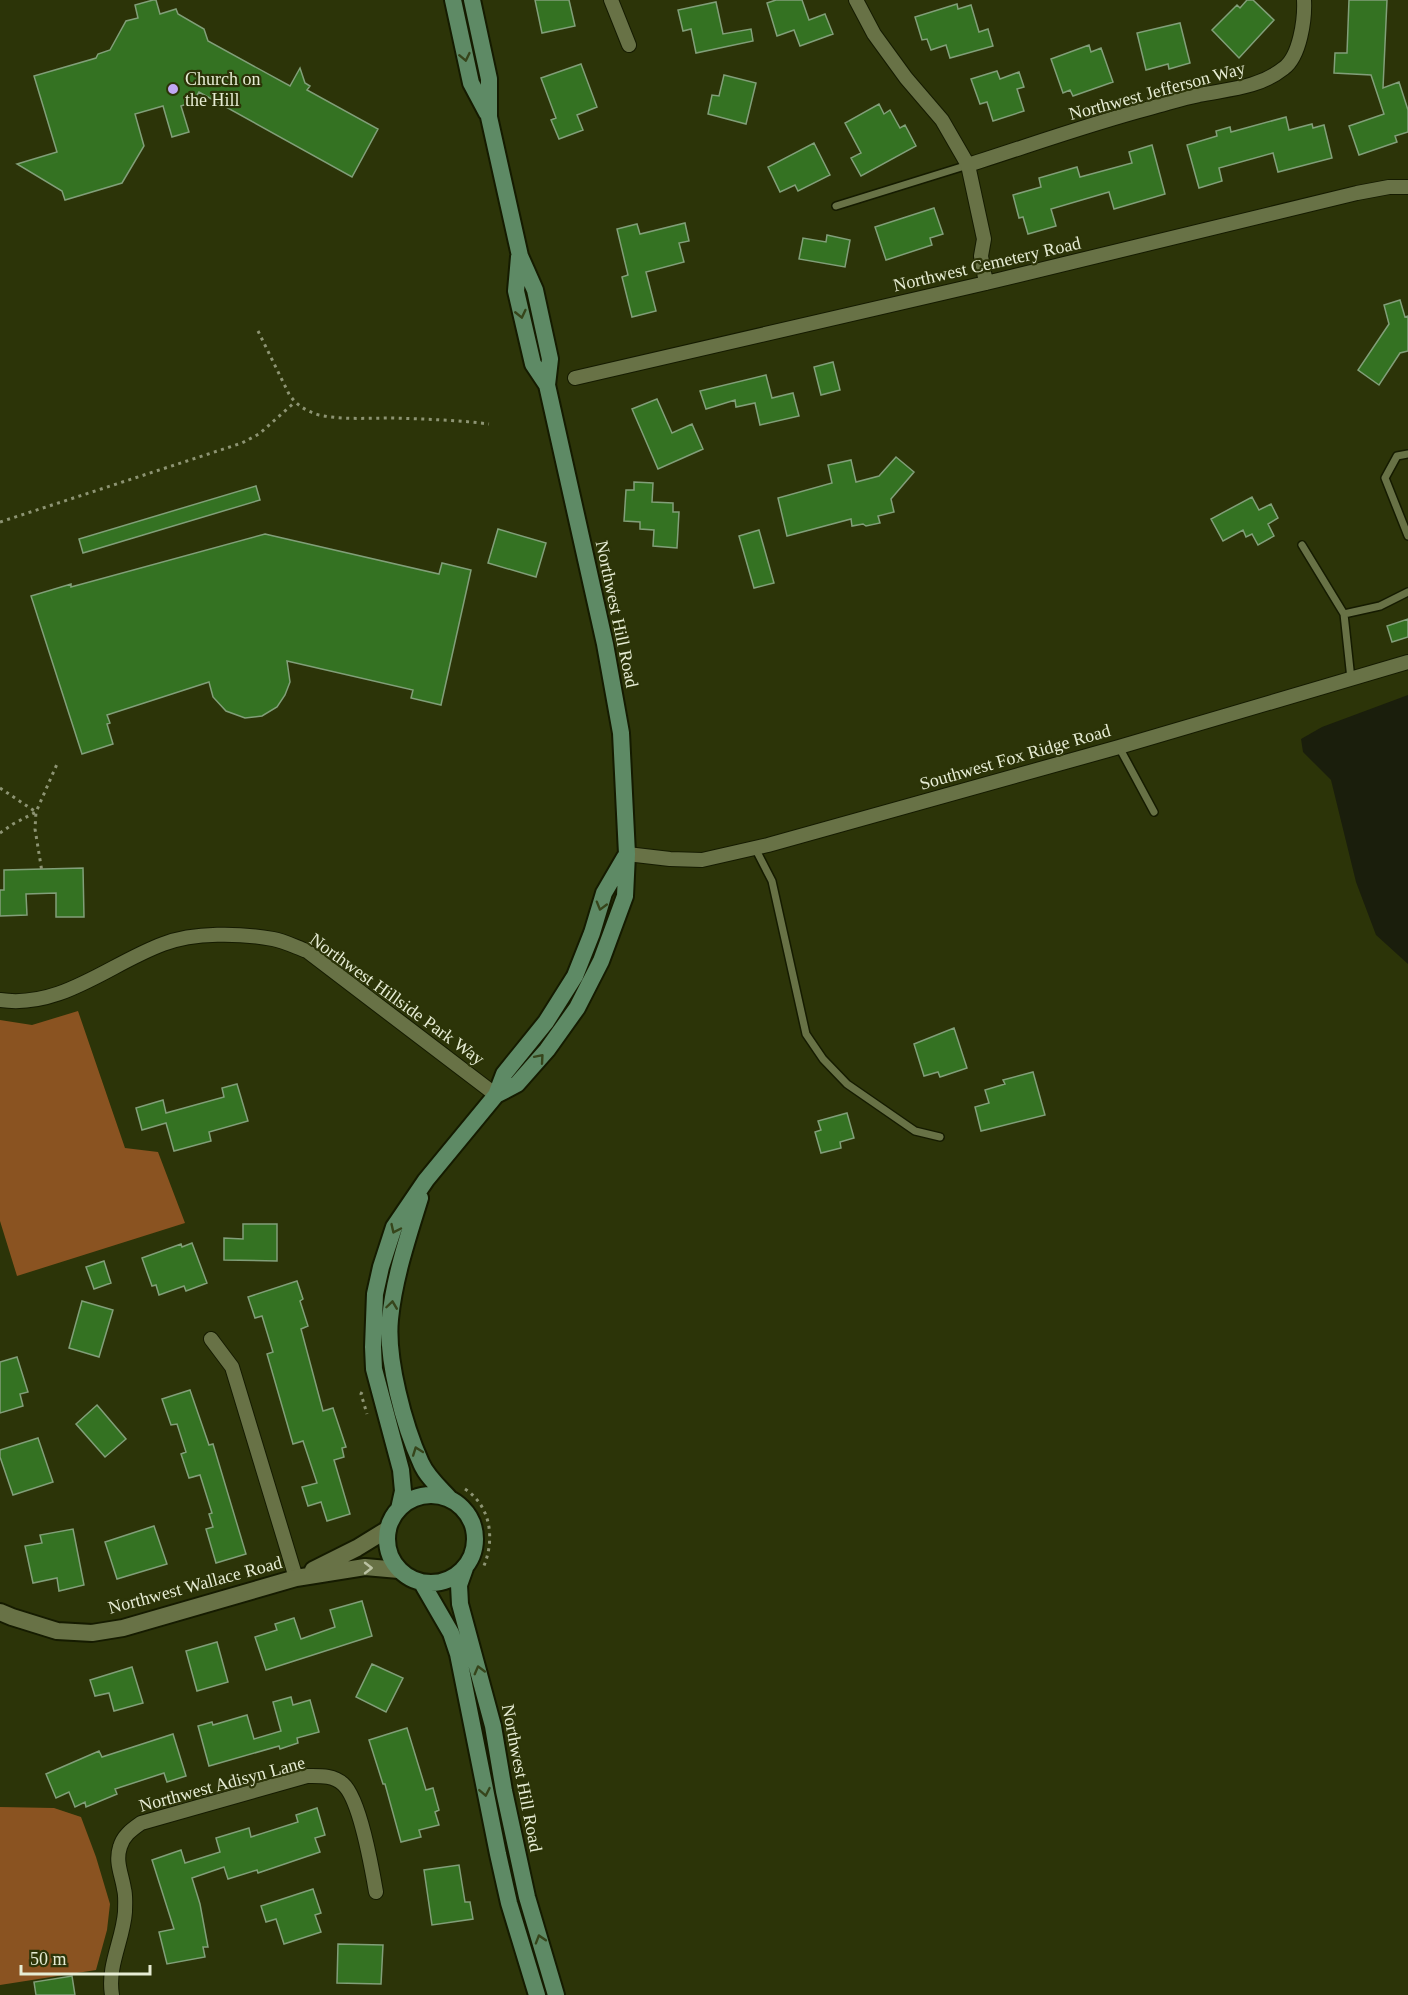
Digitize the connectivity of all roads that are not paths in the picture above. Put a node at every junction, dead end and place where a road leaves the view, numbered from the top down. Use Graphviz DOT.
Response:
graph roads {
  1 [pos="453,0"];
  2 [pos="472,0"];
  3 [pos="610,0"];
  4 [pos="856,0"];
  5 [pos="1304,0"];
  6 [pos="628,45"];
  7 [pos="489,117"];
  8 [pos="968,165"];
  9 [pos="1408,187"];
  10 [pos="836,206"];
  11 [pos="986,283"];
  12 [pos="575,378"];
  13 [pos="1408,453"];
  14 [pos="1408,536"];
  15 [pos="1302,545"];
  16 [pos="1408,592"];
  17 [pos="1344,614"];
  18 [pos="1408,662"];
  19 [pos="1352,679"];
  20 [pos="1119,747"];
  21 [pos="1154,812"];
  22 [pos="755,848"];
  23 [pos="627,854"];
  24 [pos="0,1000"];
  25 [pos="496,1095"];
  26 [pos="940,1137"];
  27 [pos="426,1180"];
  28 [pos="211,1339"];
  29 [pos="456,1493"];
  30 [pos="399,1509"];
  31 [pos="388,1529"];
  32 [pos="399,1570"];
  33 [pos="473,1570"];
  34 [pos="296,1578"];
  35 [pos="422,1583"];
  36 [pos="0,1612"];
  37 [pos="376,1892"];
  38 [pos="112,1995"];
  39 [pos="537,1995"];
  40 [pos="556,1995"];
  1 -- 7 [label="main road, Northwest Hill Road, one-way"];
  2 -- 7 [label="main road, Northwest Hill Road"];
  3 -- 6 [label="street"];
  4 -- 8 [label="street"];
  5 -- 8 [label="street, Northwest Jefferson Way"];
  7 -- 23 [label="main road, Northwest Hill Road"];
  8 -- 10 [label="lane"];
  8 -- 11 [label="street"];
  9 -- 11 [label="street, Northwest Cemetery Road"];
  11 -- 12 [label="street, Northwest Cemetery Road"];
  13 -- 14 [label="lane"];
  15 -- 17 [label="lane"];
  16 -- 17 [label="lane"];
  17 -- 19 [label="lane"];
  18 -- 19 [label="street, Southwest Fox Ridge Road"];
  19 -- 20 [label="street, Southwest Fox Ridge Road"];
  20 -- 21 [label="lane"];
  20 -- 22 [label="street, Southwest Fox Ridge Road"];
  22 -- 23 [label="street, Southwest Fox Ridge Road"];
  22 -- 26 [label="lane"];
  23 -- 25 [label="main road"];
  24 -- 25 [label="street, Northwest Hillside Park Way"];
  25 -- 27 [label="main road"];
  29 -- 27 [label="main road, one-way"];
  27 -- 30 [label="main road, one-way"];
  28 -- 34 [label="street"];
  29 -- 30 [label="main road"];
  29 -- 33 [label="main road"];
  30 -- 31 [label="main road"];
  31 -- 32 [label="main road"];
  31 -- 34 [label="street, Northwest Wallace Road"];
  34 -- 32 [label="street, Northwest Wallace Road, one-way"];
  32 -- 35 [label="main road"];
  33 -- 35 [label="main road"];
  40 -- 33 [label="main road, Northwest Hill Road, one-way"];
  34 -- 36 [label="street, Northwest Wallace Road"];
  35 -- 39 [label="main road, one-way"];
  37 -- 38 [label="street, Northwest Adisyn Lane"];
}
